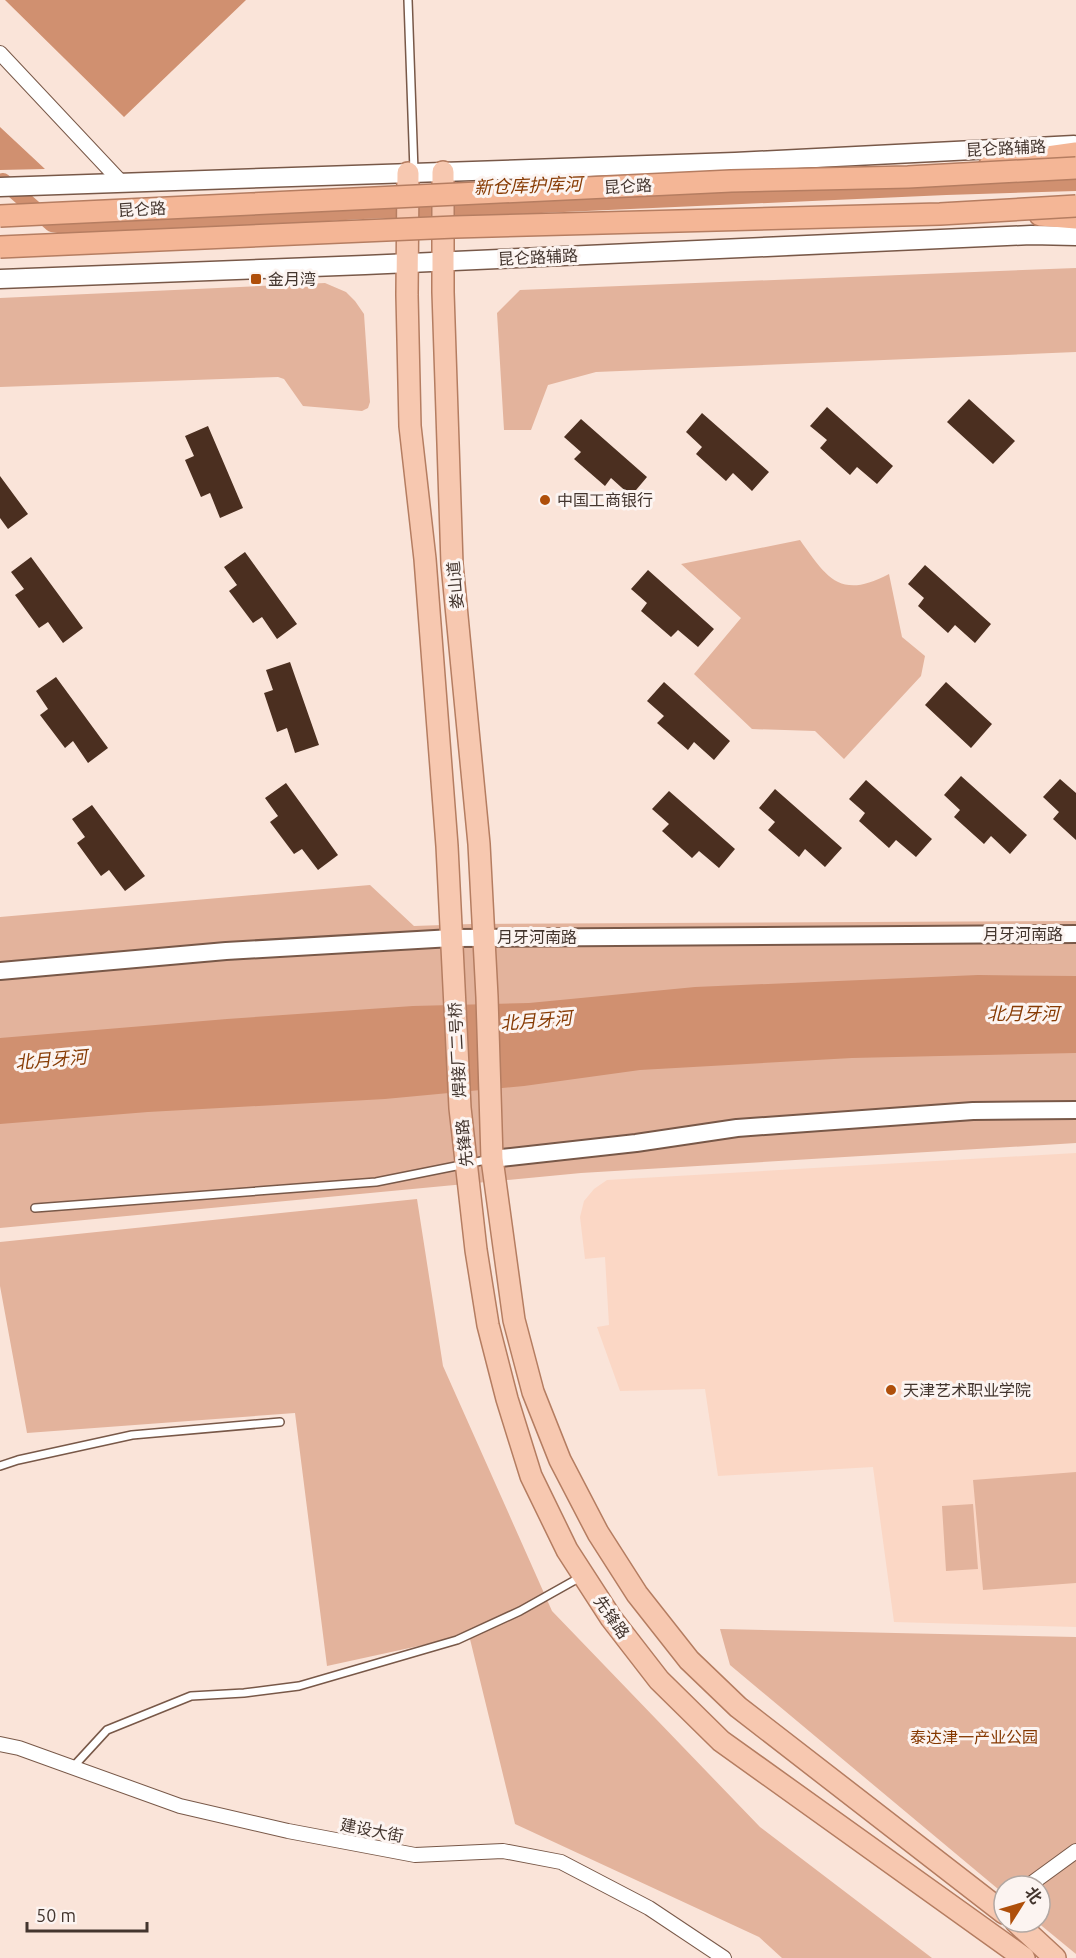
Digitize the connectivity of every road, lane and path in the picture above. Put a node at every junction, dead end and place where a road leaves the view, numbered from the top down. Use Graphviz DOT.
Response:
graph roads {
  1 [pos="408,0"];
  2 [pos="0,53"];
  3 [pos="1076,145"];
  4 [pos="1076,153"];
  5 [pos="1076,168"];
  6 [pos="443,172"];
  7 [pos="411,173"];
  8 [pos="908,177"];
  9 [pos="122,183"];
  10 [pos="0,187"];
  11 [pos="1076,206"];
  12 [pos="940,214"];
  13 [pos="0,216"];
  14 [pos="1076,218"];
  15 [pos="1076,236"];
  16 [pos="0,247"];
  17 [pos="442,262"];
  18 [pos="407,264"];
  19 [pos="0,279"];
  20 [pos="1076,934"];
  21 [pos="484,937"];
  22 [pos="452,938"];
  23 [pos="0,970"];
  24 [pos="454,992"];
  25 [pos="487,997"];
  26 [pos="490,1106"];
  27 [pos="460,1108"];
  28 [pos="1076,1110"];
  29 [pos="492,1159"];
  30 [pos="466,1164"];
  31 [pos="35,1208"];
  32 [pos="280,1422"];
  33 [pos="0,1466"];
  34 [pos="577,1579"];
  35 [pos="0,1744"];
  36 [pos="73,1767"];
  37 [pos="1076,1851"];
  38 [pos="1044,1874"];
  39 [pos="992,1900"];
  40 [pos="1029,1934"];
  41 [pos="724,1958"];
  42 [pos="1024,1958"];
  43 [pos="1055,1958"];
  1 -- 7 [label="lane"];
  2 -- 9 [label="street"];
  3 -- 6 [label="main road, 昆仑路辅路"];
  4 -- 8 [label="highway, bridge"];
  5 -- 8 [label="highway, 昆仑路, bridge"];
  6 -- 7 [label="main road, 昆仑路辅路"];
  6 -- 17 [label="main road, 娄山道, bridge"];
  7 -- 9 [label="main road, 昆仑路辅路"];
  7 -- 18 [label="main road, 娄山道, bridge"];
  8 -- 13 [label="highway, 昆仑路, bridge"];
  9 -- 10 [label="main road, 昆仑路辅路"];
  11 -- 12 [label="highway, 昆仑路, bridge"];
  12 -- 14 [label="highway, bridge"];
  12 -- 16 [label="highway, 昆仑路, bridge"];
  15 -- 17 [label="main road, 昆仑路辅路"];
  17 -- 18 [label="main road, 昆仑路辅路"];
  17 -- 21 [label="main road, 娄山道"];
  18 -- 19 [label="main road, 昆仑路辅路"];
  18 -- 22 [label="main road, 娄山道"];
  20 -- 21 [label="street, 月牙河南路"];
  21 -- 22 [label="street, 月牙河南路"];
  21 -- 25 [label="main road, 娄山道"];
  22 -- 23 [label="street, 月牙河南路"];
  22 -- 24 [label="main road, 娄山道"];
  24 -- 27 [label="main road, 焊接厂二号桥"];
  25 -- 26 [label="main road, 焊接厂二号桥"];
  26 -- 29 [label="main road, 先锋路"];
  27 -- 30 [label="main road, 先锋路"];
  28 -- 29 [label="street"];
  29 -- 30 [label="lane"];
  29 -- 39 [label="main road, 先锋路"];
  30 -- 31 [label="lane"];
  30 -- 42 [label="main road, 先锋路"];
  32 -- 33 [label="lane"];
  34 -- 36 [label="lane"];
  35 -- 36 [label="street, 建设大街"];
  36 -- 41 [label="street, 建设大街"];
  37 -- 38 [label="street"];
  40 -- 43 [label="main road"];
}
